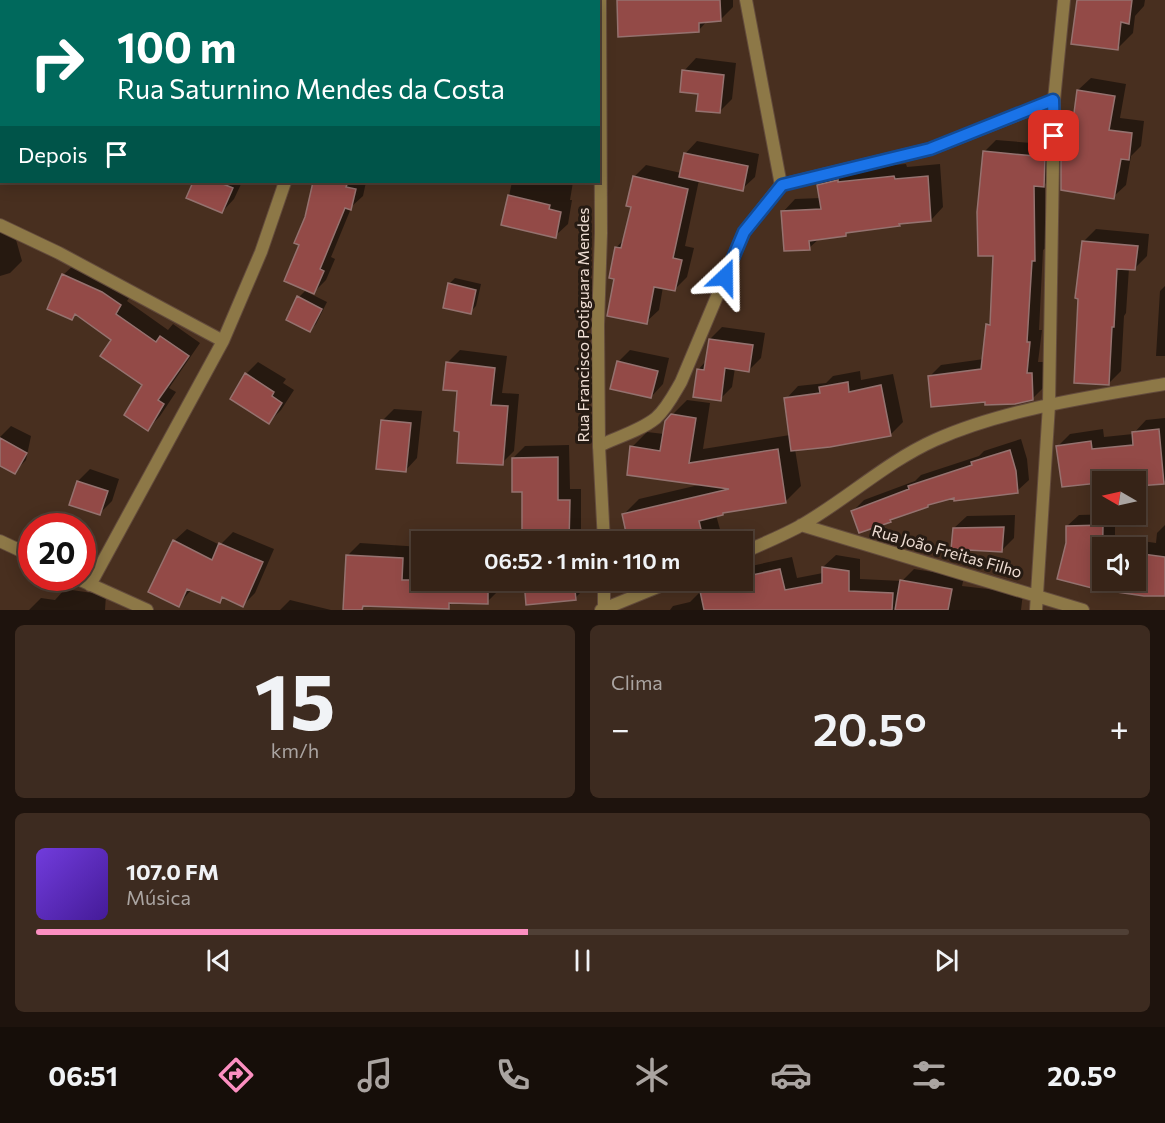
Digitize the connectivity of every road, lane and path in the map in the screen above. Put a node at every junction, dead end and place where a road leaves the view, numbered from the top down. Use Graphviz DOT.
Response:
graph roads {
  1 [pos="600,0"];
  2 [pos="746,0"];
  3 [pos="1064,0"];
  4 [pos="1053,100"];
  5 [pos="285,183"];
  6 [pos="782,185"];
  7 [pos="0,225"];
  8 [pos="223,341"];
  9 [pos="1165,384"];
  10 [pos="1049,405"];
  11 [pos="599,446"];
  12 [pos="801,525"];
  13 [pos="603,531"];
  14 [pos="0,541"];
  15 [pos="753,548"];
  16 [pos="18,549"];
  17 [pos="96,574"];
  18 [pos="96,588"];
  19 [pos="604,591"];
  20 [pos="649,591"];
  21 [pos="1037,595"];
  22 [pos="147,610"];
  23 [pos="603,610"];
  24 [pos="1036,610"];
  25 [pos="1083,610"];
  1 -- 11 [label="street, Rua Francisco Potiguara Mendes"];
  2 -- 6 [label="street"];
  3 -- 4 [label="street"];
  4 -- 6 [label="street"];
  4 -- 10 [label="street"];
  5 -- 8 [label="street"];
  6 -- 11 [label="street"];
  7 -- 8 [label="street"];
  8 -- 17 [label="street"];
  9 -- 10 [label="street"];
  10 -- 12 [label="street"];
  10 -- 21 [label="street"];
  11 -- 13 [label="street, Rua Francisco Potiguara Mendes"];
  12 -- 15 [label="street"];
  12 -- 21 [label="street, Rua João Freitas Filho"];
  14 -- 16 [label="street"];
  18 -- 22 [label="street"];
  19 -- 23 [label="street"];
  20 -- 23 [label="street"];
  21 -- 24 [label="street"];
  21 -- 25 [label="street, Rua João Freitas Filho"];
}
